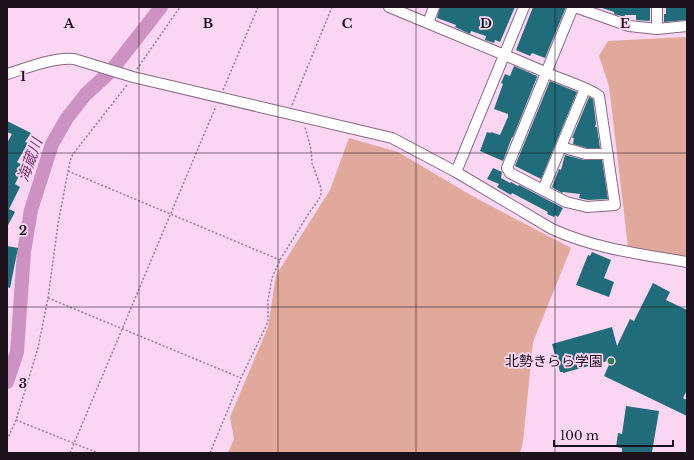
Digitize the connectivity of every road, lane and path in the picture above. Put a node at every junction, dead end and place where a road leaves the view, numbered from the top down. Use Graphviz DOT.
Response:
graph roads {
  1 [pos="180,7"];
  2 [pos="258,7"];
  3 [pos="332,7"];
  4 [pos="389,7"];
  5 [pos="434,7"];
  6 [pos="524,7"];
  7 [pos="574,7"];
  8 [pos="657,7"];
  9 [pos="428,23"];
  10 [pos="687,26"];
  11 [pos="657,29"];
  12 [pos="504,55"];
  13 [pos="546,72"];
  14 [pos="7,74"];
  15 [pos="132,77"];
  16 [pos="585,89"];
  17 [pos="219,97"];
  18 [pos="288,113"];
  19 [pos="302,118"];
  20 [pos="561,147"];
  21 [pos="608,154"];
  22 [pos="68,171"];
  23 [pos="456,172"];
  24 [pos="543,190"];
  25 [pos="171,214"];
  26 [pos="280,260"];
  27 [pos="687,262"];
  28 [pos="48,298"];
  29 [pos="122,329"];
  30 [pos="241,378"];
  31 [pos="16,420"];
  32 [pos="7,440"];
  33 [pos="75,443"];
  34 [pos="70,453"];
  35 [pos="98,453"];
  36 [pos="210,453"];
  1 -- 15 [label="path"];
  2 -- 17 [label="path"];
  3 -- 18 [label="path"];
  4 -- 9 [label="street"];
  5 -- 9 [label="street"];
  6 -- 12 [label="street"];
  7 -- 11 [label="street"];
  7 -- 13 [label="street"];
  8 -- 11 [label="street"];
  9 -- 12 [label="street"];
  10 -- 11 [label="street"];
  12 -- 13 [label="street"];
  12 -- 23 [label="street"];
  13 -- 16 [label="street"];
  13 -- 24 [label="street"];
  14 -- 15 [label="street"];
  15 -- 17 [label="street"];
  15 -- 22 [label="path"];
  16 -- 20 [label="street"];
  16 -- 21 [label="street"];
  17 -- 18 [label="street"];
  17 -- 25 [label="path"];
  18 -- 19 [label="street"];
  19 -- 23 [label="street"];
  19 -- 26 [label="path"];
  20 -- 21 [label="street"];
  20 -- 24 [label="street"];
  21 -- 24 [label="street"];
  22 -- 25 [label="path"];
  22 -- 28 [label="path"];
  23 -- 27 [label="street"];
  25 -- 26 [label="path"];
  25 -- 29 [label="path"];
  26 -- 30 [label="path"];
  28 -- 29 [label="path"];
  28 -- 31 [label="path"];
  29 -- 30 [label="path"];
  29 -- 33 [label="path"];
  30 -- 36 [label="path"];
  31 -- 32 [label="path"];
  31 -- 33 [label="path"];
  33 -- 34 [label="path"];
  33 -- 35 [label="path"];
}
